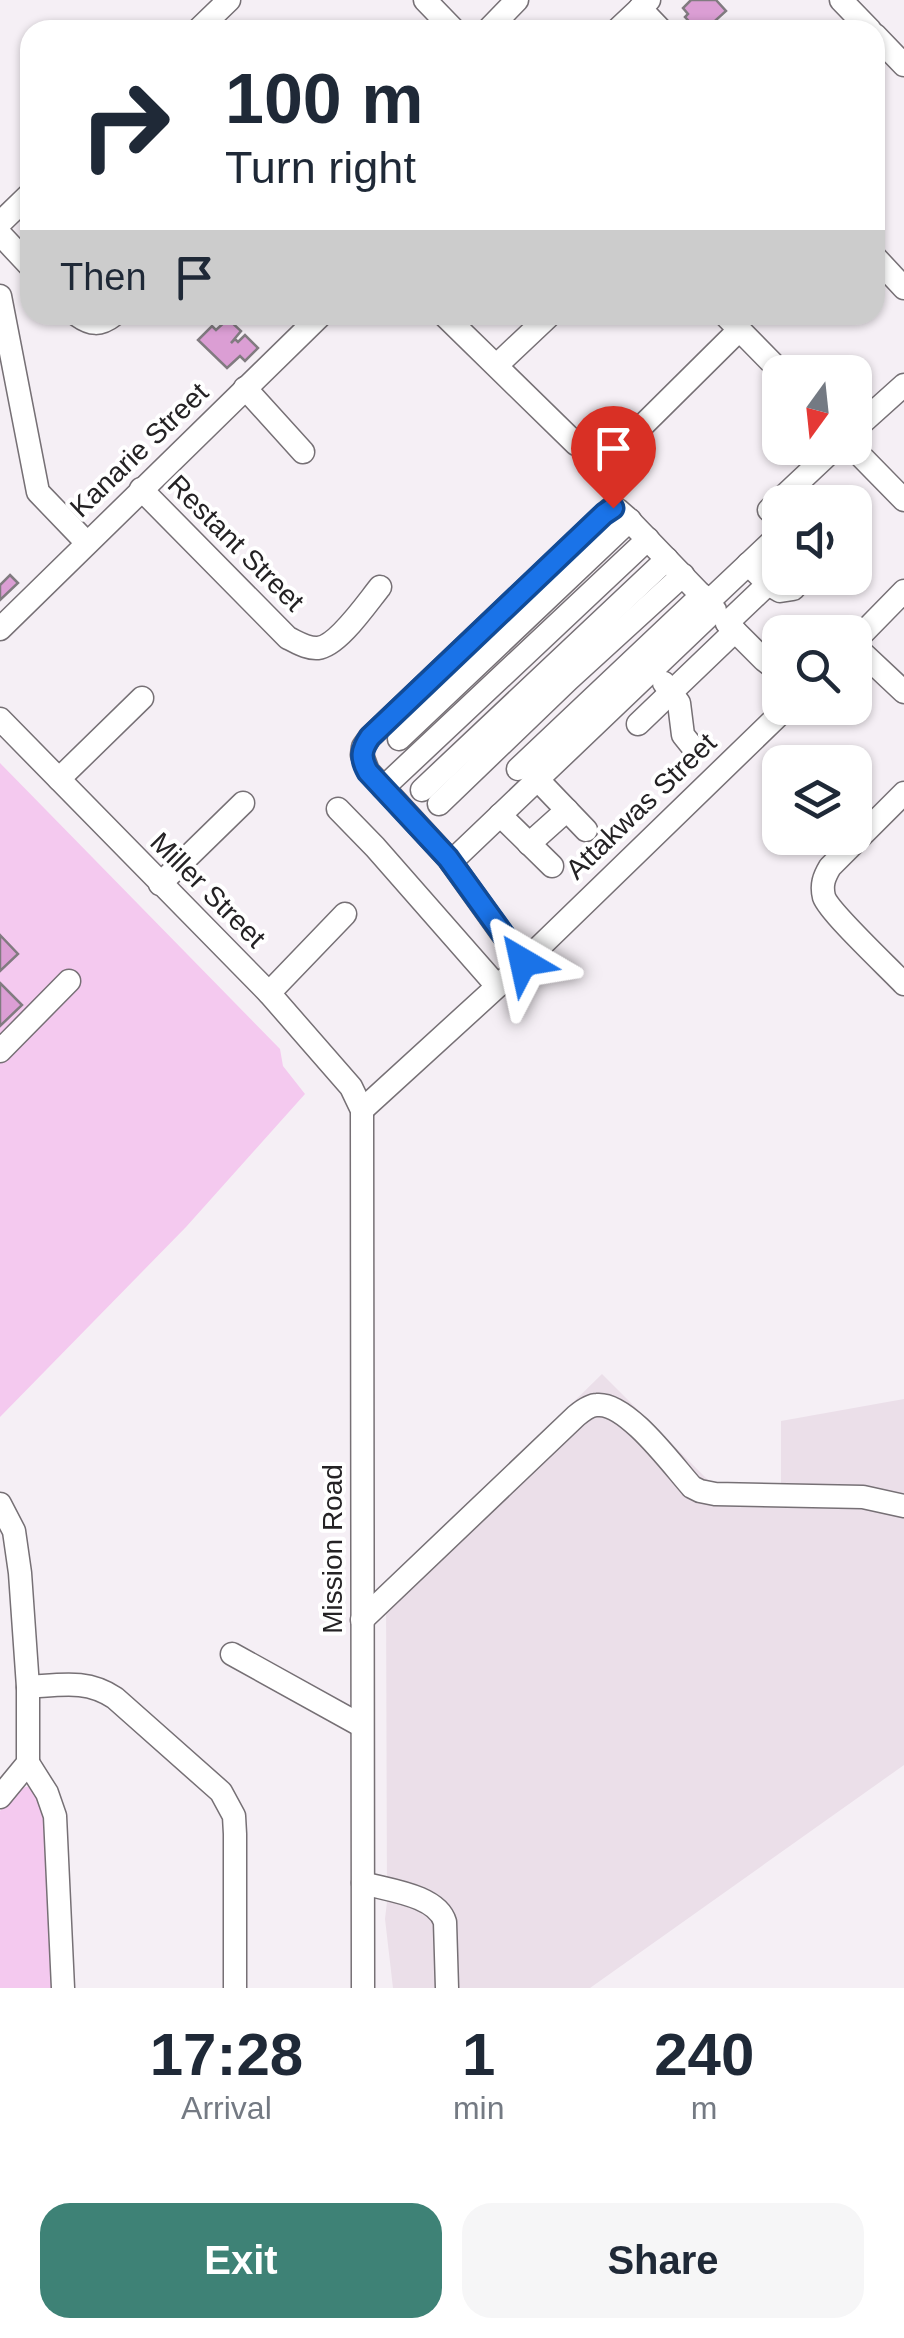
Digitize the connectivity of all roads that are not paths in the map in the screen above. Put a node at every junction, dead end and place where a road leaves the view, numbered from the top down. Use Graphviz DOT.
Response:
graph roads {
  1 [pos="229,0"];
  2 [pos="425,0"];
  3 [pos="841,0"];
  4 [pos="208,20"];
  5 [pos="444,20"];
  6 [pos="860,20"];
  7 [pos="885,46"];
  8 [pos="904,65"];
  9 [pos="20,204"];
  10 [pos="0,223"];
  11 [pos="0,234"];
  12 [pos="20,255"];
  13 [pos="885,268"];
  14 [pos="904,288"];
  15 [pos="0,296"];
  16 [pos="311,325"];
  17 [pos="454,325"];
  18 [pos="539,325"];
  19 [pos="729,325"];
  20 [pos="735,325"];
  21 [pos="764,355"];
  22 [pos="496,365"];
  23 [pos="904,385"];
  24 [pos="245,388"];
  25 [pos="872,414"];
  26 [pos="302,452"];
  27 [pos="816,465"];
  28 [pos="870,465"];
  29 [pos="795,485"];
  30 [pos="142,490"];
  31 [pos="904,500"];
  32 [pos="648,539"];
  33 [pos="87,543"];
  34 [pos="762,551"];
  35 [pos="748,564"];
  36 [pos="676,567"];
  37 [pos="762,578"];
  38 [pos="380,587"];
  39 [pos="762,587"];
  40 [pos="904,591"];
  41 [pos="718,612"];
  42 [pos="872,626"];
  43 [pos="0,628"];
  44 [pos="489,639"];
  45 [pos="762,655"];
  46 [pos="872,661"];
  47 [pos="514,665"];
  48 [pos="651,670"];
  49 [pos="447,679"];
  50 [pos="671,691"];
  51 [pos="541,692"];
  52 [pos="904,692"];
  53 [pos="142,698"];
  54 [pos="472,705"];
  55 [pos="0,719"];
  56 [pos="454,723"];
  57 [pos="638,724"];
  58 [pos="768,725"];
  59 [pos="577,728"];
  60 [pos="399,739"];
  61 [pos="695,750"];
  62 [pos="480,751"];
  63 [pos="528,774"];
  64 [pos="59,780"];
  65 [pos="383,788"];
  66 [pos="904,793"];
  67 [pos="431,797"];
  68 [pos="243,802"];
  69 [pos="338,809"];
  70 [pos="567,810"];
  71 [pos="500,815"];
  72 [pos="586,830"];
  73 [pos="530,844"];
  74 [pos="451,862"];
  75 [pos="552,866"];
  76 [pos="160,884"];
  77 [pos="345,914"];
  78 [pos="523,962"];
  79 [pos="69,981"];
  80 [pos="904,984"];
  81 [pos="497,986"];
  82 [pos="269,993"];
  83 [pos="0,1051"];
  84 [pos="362,1110"];
  85 [pos="0,1504"];
  86 [pos="904,1506"];
  87 [pos="362,1620"];
  88 [pos="232,1654"];
  89 [pos="28,1687"];
  90 [pos="362,1726"];
  91 [pos="28,1763"];
  92 [pos="0,1797"];
  93 [pos="362,1884"];
  94 [pos="64,1988"];
  95 [pos="235,1988"];
  96 [pos="362,1988"];
  97 [pos="447,1988"];
  1 -- 4 [label="street"];
  2 -- 5 [label="street"];
  3 -- 6 [label="street"];
  7 -- 8 [label="street"];
  9 -- 10 [label="street"];
  11 -- 12 [label="street"];
  13 -- 14 [label="street"];
  15 -- 33 [label="street"];
  16 -- 24 [label="street, Kanarie Street"];
  17 -- 22 [label="street"];
  18 -- 22 [label="street"];
  19 -- 22 [label="street"];
  20 -- 21 [label="street"];
  23 -- 25 [label="street"];
  24 -- 26 [label="street"];
  24 -- 30 [label="street, Kanarie Street"];
  27 -- 29 [label="street"];
  28 -- 31 [label="street"];
  30 -- 33 [label="street, Kanarie Street"];
  30 -- 38 [label="street, Restant Street"];
  32 -- 36 [label="street"];
  32 -- 44 [label="street"];
  32 -- 47 [label="street"];
  33 -- 43 [label="street, Kanarie Street"];
  34 -- 35 [label="street"];
  35 -- 37 [label="street"];
  35 -- 41 [label="street"];
  36 -- 41 [label="street"];
  36 -- 51 [label="street"];
  39 -- 41 [label="street"];
  40 -- 42 [label="street"];
  41 -- 45 [label="street"];
  41 -- 48 [label="street"];
  41 -- 50 [label="street"];
  41 -- 59 [label="street"];
  44 -- 47 [label="street"];
  44 -- 49 [label="street"];
  46 -- 52 [label="street"];
  47 -- 51 [label="street"];
  47 -- 54 [label="street"];
  48 -- 50 [label="street"];
  48 -- 59 [label="street"];
  49 -- 54 [label="street"];
  49 -- 60 [label="street"];
  49 -- 65 [label="street"];
  50 -- 57 [label="street"];
  50 -- 61 [label="street"];
  51 -- 59 [label="street"];
  51 -- 62 [label="street"];
  53 -- 64 [label="street"];
  54 -- 56 [label="street"];
  55 -- 64 [label="street, Miller Street"];
  56 -- 62 [label="street"];
  56 -- 65 [label="street"];
  58 -- 78 [label="street, Attakwas Street"];
  59 -- 63 [label="street"];
  62 -- 67 [label="street"];
  63 -- 70 [label="street"];
  63 -- 71 [label="street"];
  64 -- 76 [label="street, Miller Street"];
  65 -- 74 [label="street"];
  66 -- 80 [label="street"];
  68 -- 76 [label="street"];
  69 -- 81 [label="street"];
  70 -- 72 [label="street"];
  70 -- 73 [label="street"];
  71 -- 73 [label="street"];
  71 -- 74 [label="street"];
  73 -- 75 [label="street"];
  74 -- 78 [label="street"];
  76 -- 82 [label="street, Miller Street"];
  77 -- 82 [label="street"];
  78 -- 81 [label="street, Attakwas Street"];
  79 -- 83 [label="street"];
  81 -- 84 [label="street, Attakwas Street"];
  82 -- 84 [label="street, Miller Street"];
  84 -- 87 [label="street, Mission Road"];
  85 -- 89 [label="street"];
  86 -- 87 [label="street"];
  87 -- 90 [label="street, Mission Road"];
  88 -- 90 [label="street"];
  89 -- 91 [label="street"];
  89 -- 95 [label="street"];
  90 -- 93 [label="street, Mission Road"];
  91 -- 92 [label="street"];
  91 -- 94 [label="street"];
  93 -- 96 [label="street, Mission Road"];
  93 -- 97 [label="street"];
}
